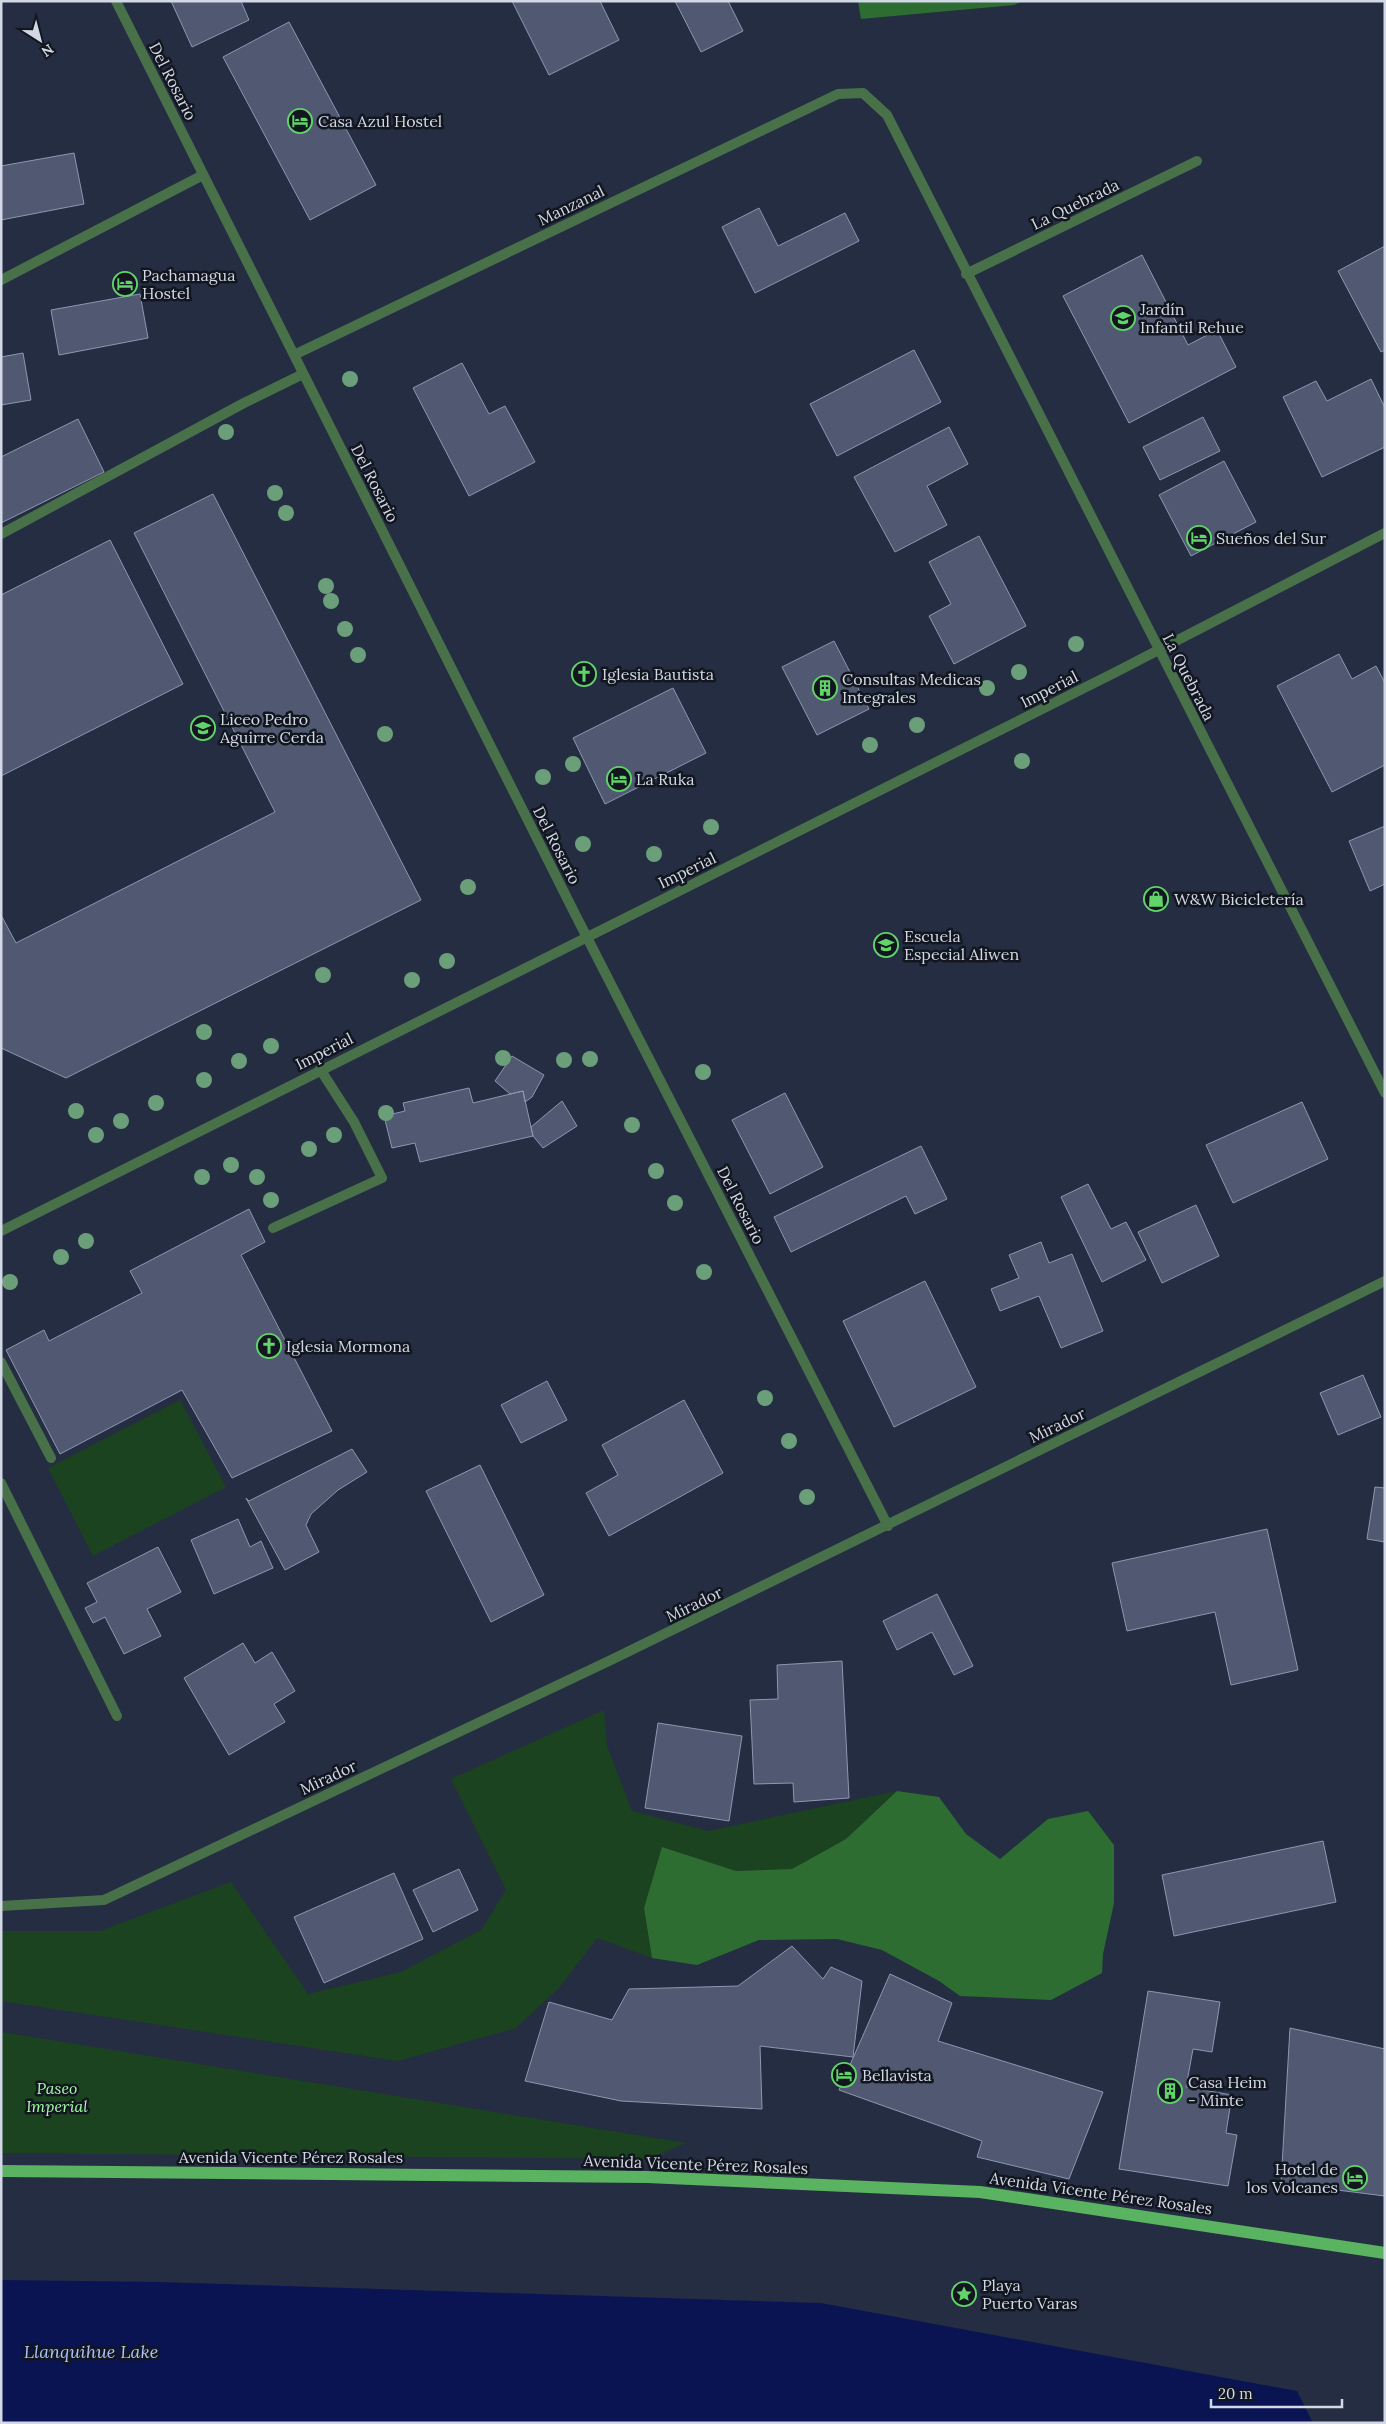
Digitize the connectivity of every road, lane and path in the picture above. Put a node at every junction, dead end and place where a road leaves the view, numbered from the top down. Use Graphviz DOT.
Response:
graph roads {
  1 [pos="116,1"];
  2 [pos="863,93"];
  3 [pos="1197,161"];
  4 [pos="203,175"];
  5 [pos="966,274"];
  6 [pos="1,280"];
  7 [pos="294,355"];
  8 [pos="303,374"];
  9 [pos="1385,533"];
  10 [pos="1,534"];
  11 [pos="1158,651"];
  12 [pos="586,937"];
  13 [pos="320,1070"];
  14 [pos="1385,1093"];
  15 [pos="273,1228"];
  16 [pos="1,1231"];
  17 [pos="1385,1281"];
  18 [pos="1,1362"];
  19 [pos="51,1458"];
  20 [pos="1,1483"];
  21 [pos="888,1526"];
  22 [pos="117,1716"];
  23 [pos="1,1906"];
  24 [pos="1,2171"];
  25 [pos="1385,2253"];
  1 -- 4 [label="street, Del Rosario"];
  2 -- 5 [label="street, La Quebrada"];
  2 -- 7 [label="street, Manzanal"];
  3 -- 5 [label="street, La Quebrada"];
  4 -- 6 [label="street"];
  4 -- 7 [label="street, Del Rosario"];
  5 -- 11 [label="street, La Quebrada"];
  7 -- 8 [label="street, Del Rosario"];
  8 -- 10 [label="street"];
  8 -- 12 [label="street, Del Rosario"];
  9 -- 11 [label="street, Imperial"];
  11 -- 12 [label="street, Imperial"];
  11 -- 14 [label="street, La Quebrada"];
  12 -- 13 [label="street, Imperial"];
  12 -- 21 [label="street, Del Rosario"];
  13 -- 15 [label="street"];
  13 -- 16 [label="street, Imperial"];
  17 -- 21 [label="street, Mirador"];
  18 -- 19 [label="street"];
  20 -- 22 [label="street"];
  21 -- 23 [label="street, Mirador"];
  24 -- 25 [label="main road, Avenida Vicente Pérez Rosales"];
}
